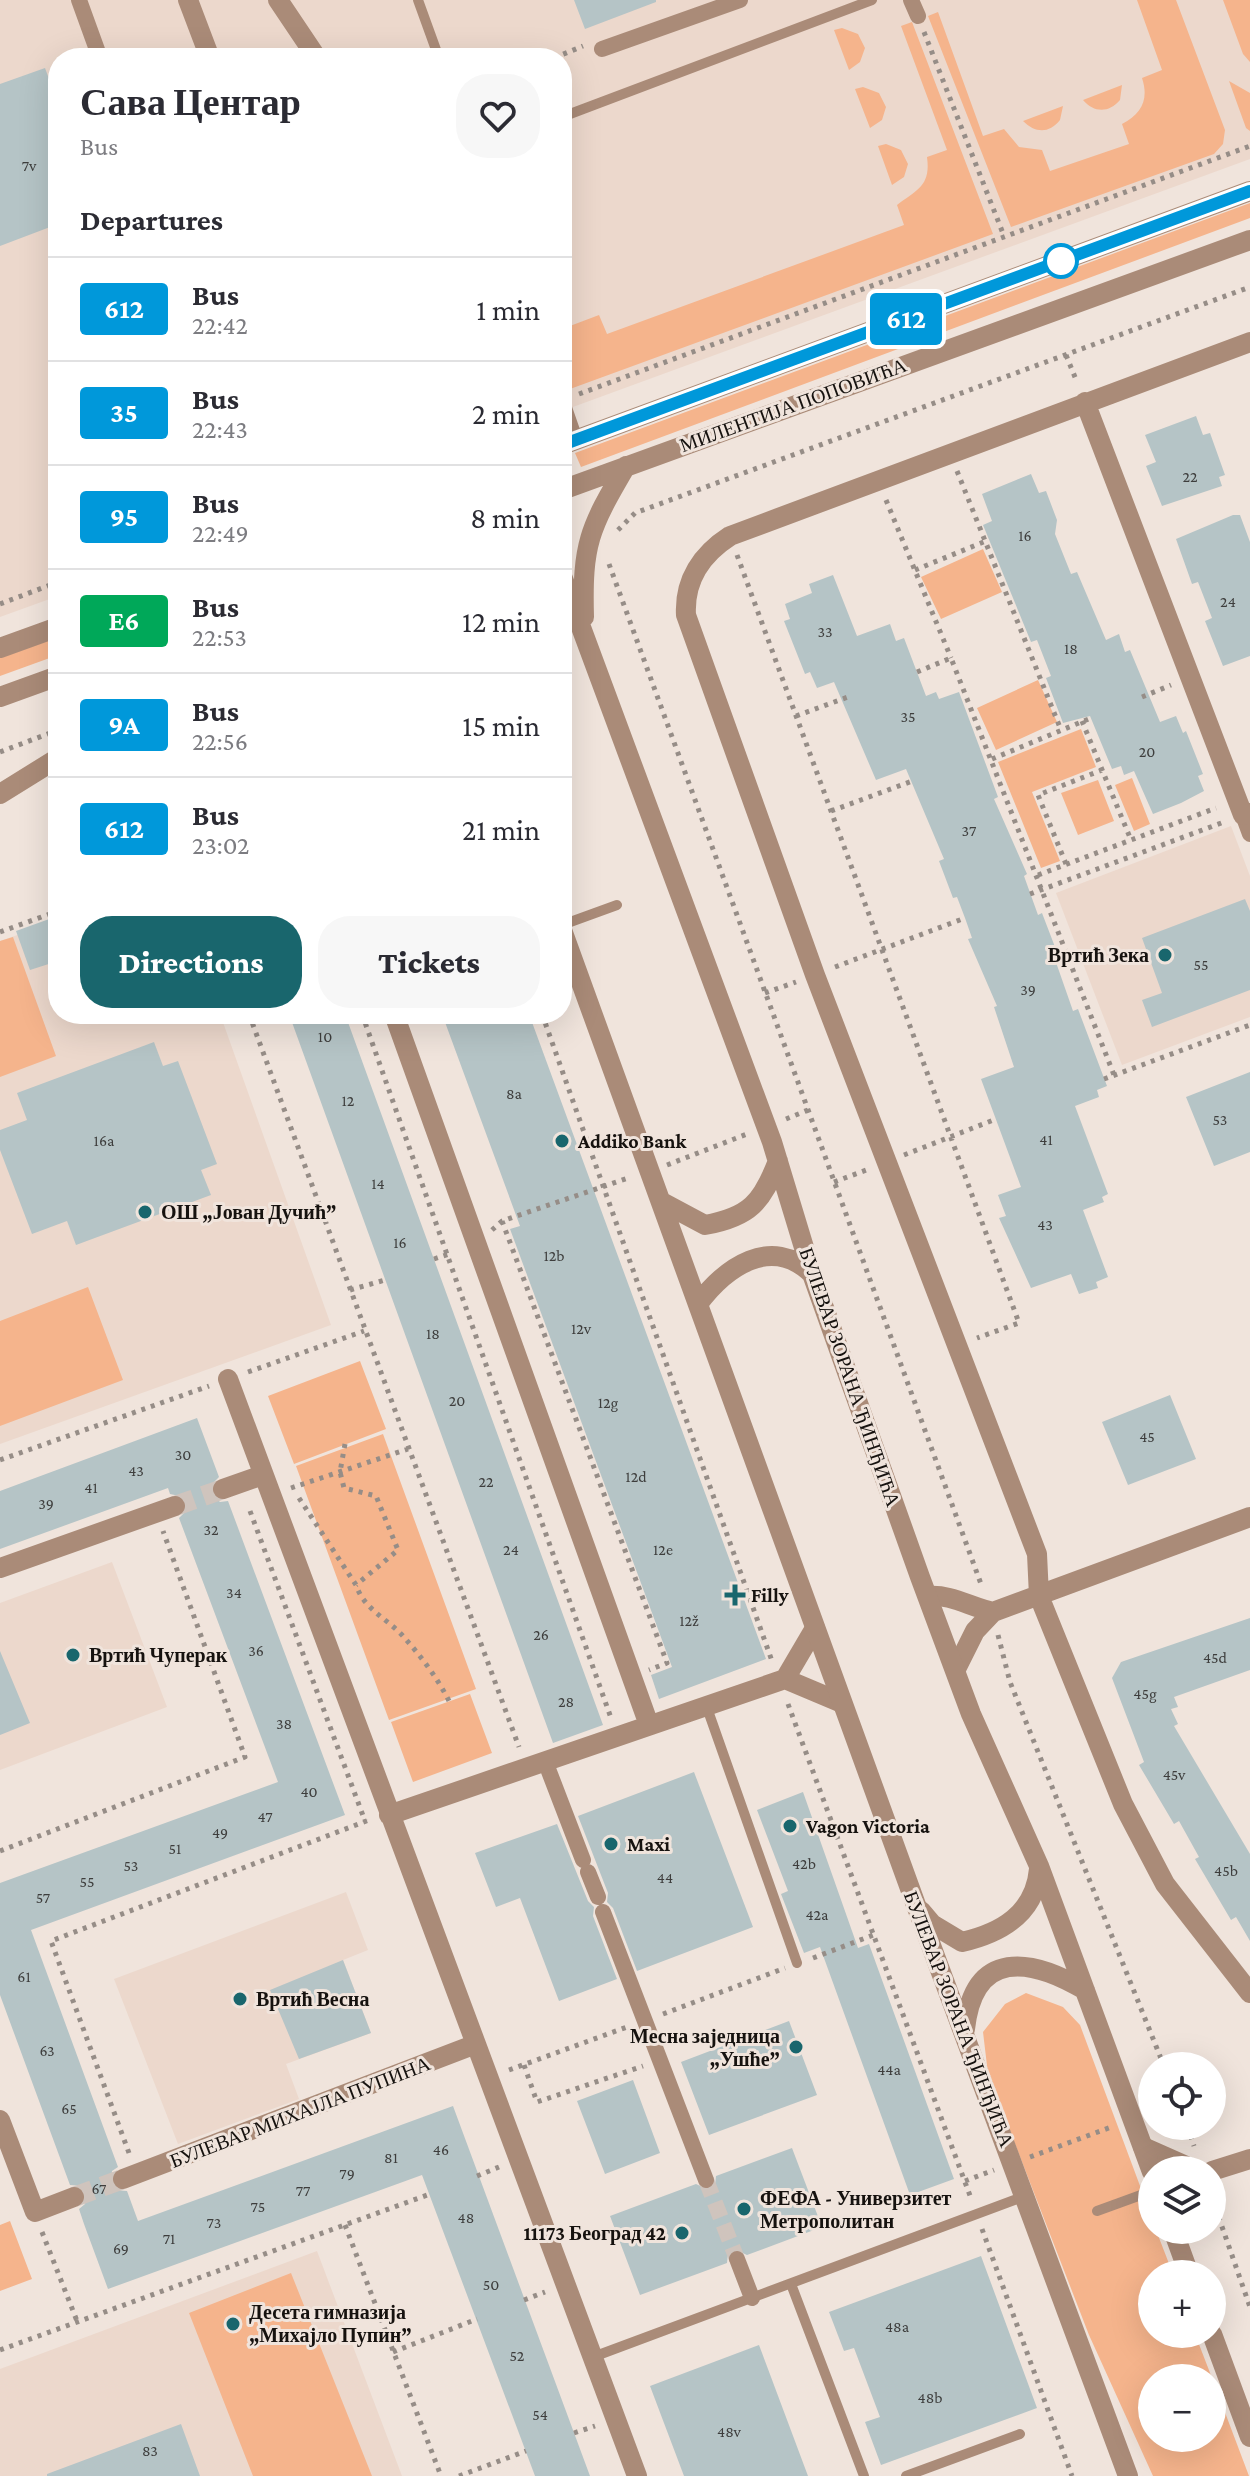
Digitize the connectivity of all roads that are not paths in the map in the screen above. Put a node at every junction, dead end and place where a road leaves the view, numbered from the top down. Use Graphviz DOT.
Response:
graph roads {
  1 [pos="79,0"];
  2 [pos="188,0"];
  3 [pos="278,0"];
  4 [pos="418,0"];
  5 [pos="740,0"];
  6 [pos="872,0"];
  7 [pos="595,46"];
  8 [pos="96,48"];
  9 [pos="206,48"];
  10 [pos="310,48"];
  11 [pos="435,48"];
  12 [pos="572,113"];
  13 [pos="1250,191"];
  14 [pos="1250,240"];
  15 [pos="1250,342"];
  16 [pos="1085,402"];
  17 [pos="572,441"];
  18 [pos="626,466"];
  19 [pos="572,486"];
  20 [pos="572,602"];
  21 [pos="48,631"];
  22 [pos="584,633"];
  23 [pos="0,648"];
  24 [pos="48,680"];
  25 [pos="0,697"];
  26 [pos="48,764"];
  27 [pos="1,790"];
  28 [pos="1248,821"];
  29 [pos="617,905"];
  30 [pos="572,923"];
  31 [pos="572,954"];
  32 [pos="398,1024"];
  33 [pos="778,1161"];
  34 [pos="662,1202"];
  35 [pos="812,1274"];
  36 [pos="698,1304"];
  37 [pos="228,1379"];
  38 [pos="263,1475"];
  39 [pos="232,1486"];
  40 [pos="166,1510"];
  41 [pos="1250,1517"];
  42 [pos="0,1568"];
  43 [pos="928,1596"];
  44 [pos="1039,1596"];
  45 [pos="993,1612"];
  46 [pos="815,1628"];
  47 [pos="956,1669"];
  48 [pos="782,1680"];
  49 [pos="842,1703"];
  50 [pos="706,1705"];
  51 [pos="649,1725"];
  52 [pos="536,1764"];
  53 [pos="389,1815"];
  54 [pos="1039,1866"];
  55 [pos="916,1905"];
  56 [pos="797,1963"];
  57 [pos="1085,1990"];
  58 [pos="1250,1993"];
  59 [pos="965,2029"];
  60 [pos="476,2044"];
  61 [pos="0,2120"];
  62 [pos="1143,2147"];
  63 [pos="1146,2156"];
  64 [pos="1163,2156"];
  65 [pos="1250,2159"];
  66 [pos="1226,2167"];
  67 [pos="130,2177"];
  68 [pos="706,2180"];
  69 [pos="1025,2196"];
  70 [pos="1138,2196"];
  71 [pos="74,2197"];
  72 [pos="1097,2211"];
  73 [pos="737,2259"];
  74 [pos="791,2284"];
  75 [pos="752,2298"];
  76 [pos="1217,2348"];
  77 [pos="593,2357"];
  78 [pos="1020,2434"];
  79 [pos="1250,2437"];
  80 [pos="637,2476"];
  81 [pos="864,2476"];
  82 [pos="906,2476"];
  83 [pos="1128,2476"];
  1 -- 8 [label="street"];
  2 -- 9 [label="street"];
  3 -- 10 [label="street"];
  4 -- 11 [label="lane"];
  5 -- 7 [label="street"];
  6 -- 12 [label="lane"];
  13 -- 17 [label="street, МИЛЕНТИЈА ПОПОВИЋА"];
  14 -- 18 [label="street, МИЛЕНТИЈА ПОПОВИЋА"];
  15 -- 16 [label="street"];
  16 -- 28 [label="street"];
  16 -- 44 [label="street"];
  18 -- 19 [label="street, МИЛЕНТИЈА ПОПОВИЋА"];
  18 -- 22 [label="street"];
  20 -- 22 [label="street, БУЛЕВАР ЗОРАНА ЂИНЂИЋА"];
  21 -- 23 [label="street"];
  22 -- 33 [label="street, БУЛЕВАР ЗОРАНА ЂИНЂИЋА"];
  24 -- 25 [label="street"];
  26 -- 27 [label="street"];
  29 -- 30 [label="lane"];
  31 -- 34 [label="street, БУЛЕВАР ЗОРАНА ЂИНЂИЋА"];
  32 -- 51 [label="street"];
  33 -- 34 [label="street"];
  33 -- 35 [label="street, БУЛЕВАР ЗОРАНА ЂИНЂИЋА"];
  34 -- 36 [label="street, БУЛЕВАР ЗОРАНА ЂИНЂИЋА"];
  35 -- 36 [label="street"];
  35 -- 43 [label="street, БУЛЕВАР ЗОРАНА ЂИНЂИЋА"];
  36 -- 46 [label="street, БУЛЕВАР ЗОРАНА ЂИНЂИЋА"];
  37 -- 38 [label="street"];
  38 -- 39 [label="street"];
  38 -- 53 [label="street"];
  40 -- 42 [label="street"];
  41 -- 44 [label="street"];
  43 -- 45 [label="street"];
  43 -- 47 [label="street, БУЛЕВАР ЗОРАНА ЂИНЂИЋА"];
  44 -- 45 [label="street"];
  44 -- 58 [label="street"];
  45 -- 47 [label="street"];
  46 -- 48 [label="street"];
  46 -- 49 [label="street, БУЛЕВАР ЗОРАНА ЂИНЂИЋА"];
  47 -- 54 [label="street, БУЛЕВАР ЗОРАНА ЂИНЂИЋА"];
  48 -- 49 [label="street"];
  48 -- 50 [label="street"];
  49 -- 55 [label="street, БУЛЕВАР ЗОРАНА ЂИНЂИЋА"];
  50 -- 51 [label="street"];
  50 -- 56 [label="lane"];
  51 -- 52 [label="street"];
  52 -- 53 [label="street"];
  52 -- 68 [label="street"];
  53 -- 60 [label="street"];
  54 -- 55 [label="street"];
  54 -- 57 [label="street, БУЛЕВАР ЗОРАНА ЂИНЂИЋА"];
  55 -- 59 [label="street, БУЛЕВАР ЗОРАНА ЂИНЂИЋА"];
  57 -- 59 [label="street"];
  57 -- 62 [label="street, БУЛЕВАР ЗОРАНА ЂИНЂИЋА"];
  59 -- 69 [label="street, БУЛЕВАР ЗОРАНА ЂИНЂИЋА"];
  60 -- 67 [label="street, БУЛЕВАР МИХАЈЛА ПУПИНА"];
  60 -- 77 [label="street"];
  61 -- 71 [label="street"];
  62 -- 63 [label="street, БУЛЕВАР ЗОРАНА ЂИНЂИЋА"];
  62 -- 64 [label="street"];
  65 -- 66 [label="street"];
  69 -- 74 [label="lane"];
  69 -- 83 [label="street, БУЛЕВАР ЗОРАНА ЂИНЂИЋА"];
  70 -- 72 [label="lane"];
  73 -- 75 [label="street"];
  74 -- 75 [label="lane"];
  74 -- 81 [label="lane"];
  75 -- 77 [label="lane"];
  76 -- 79 [label="street"];
  77 -- 80 [label="street"];
  78 -- 82 [label="lane"];
}
